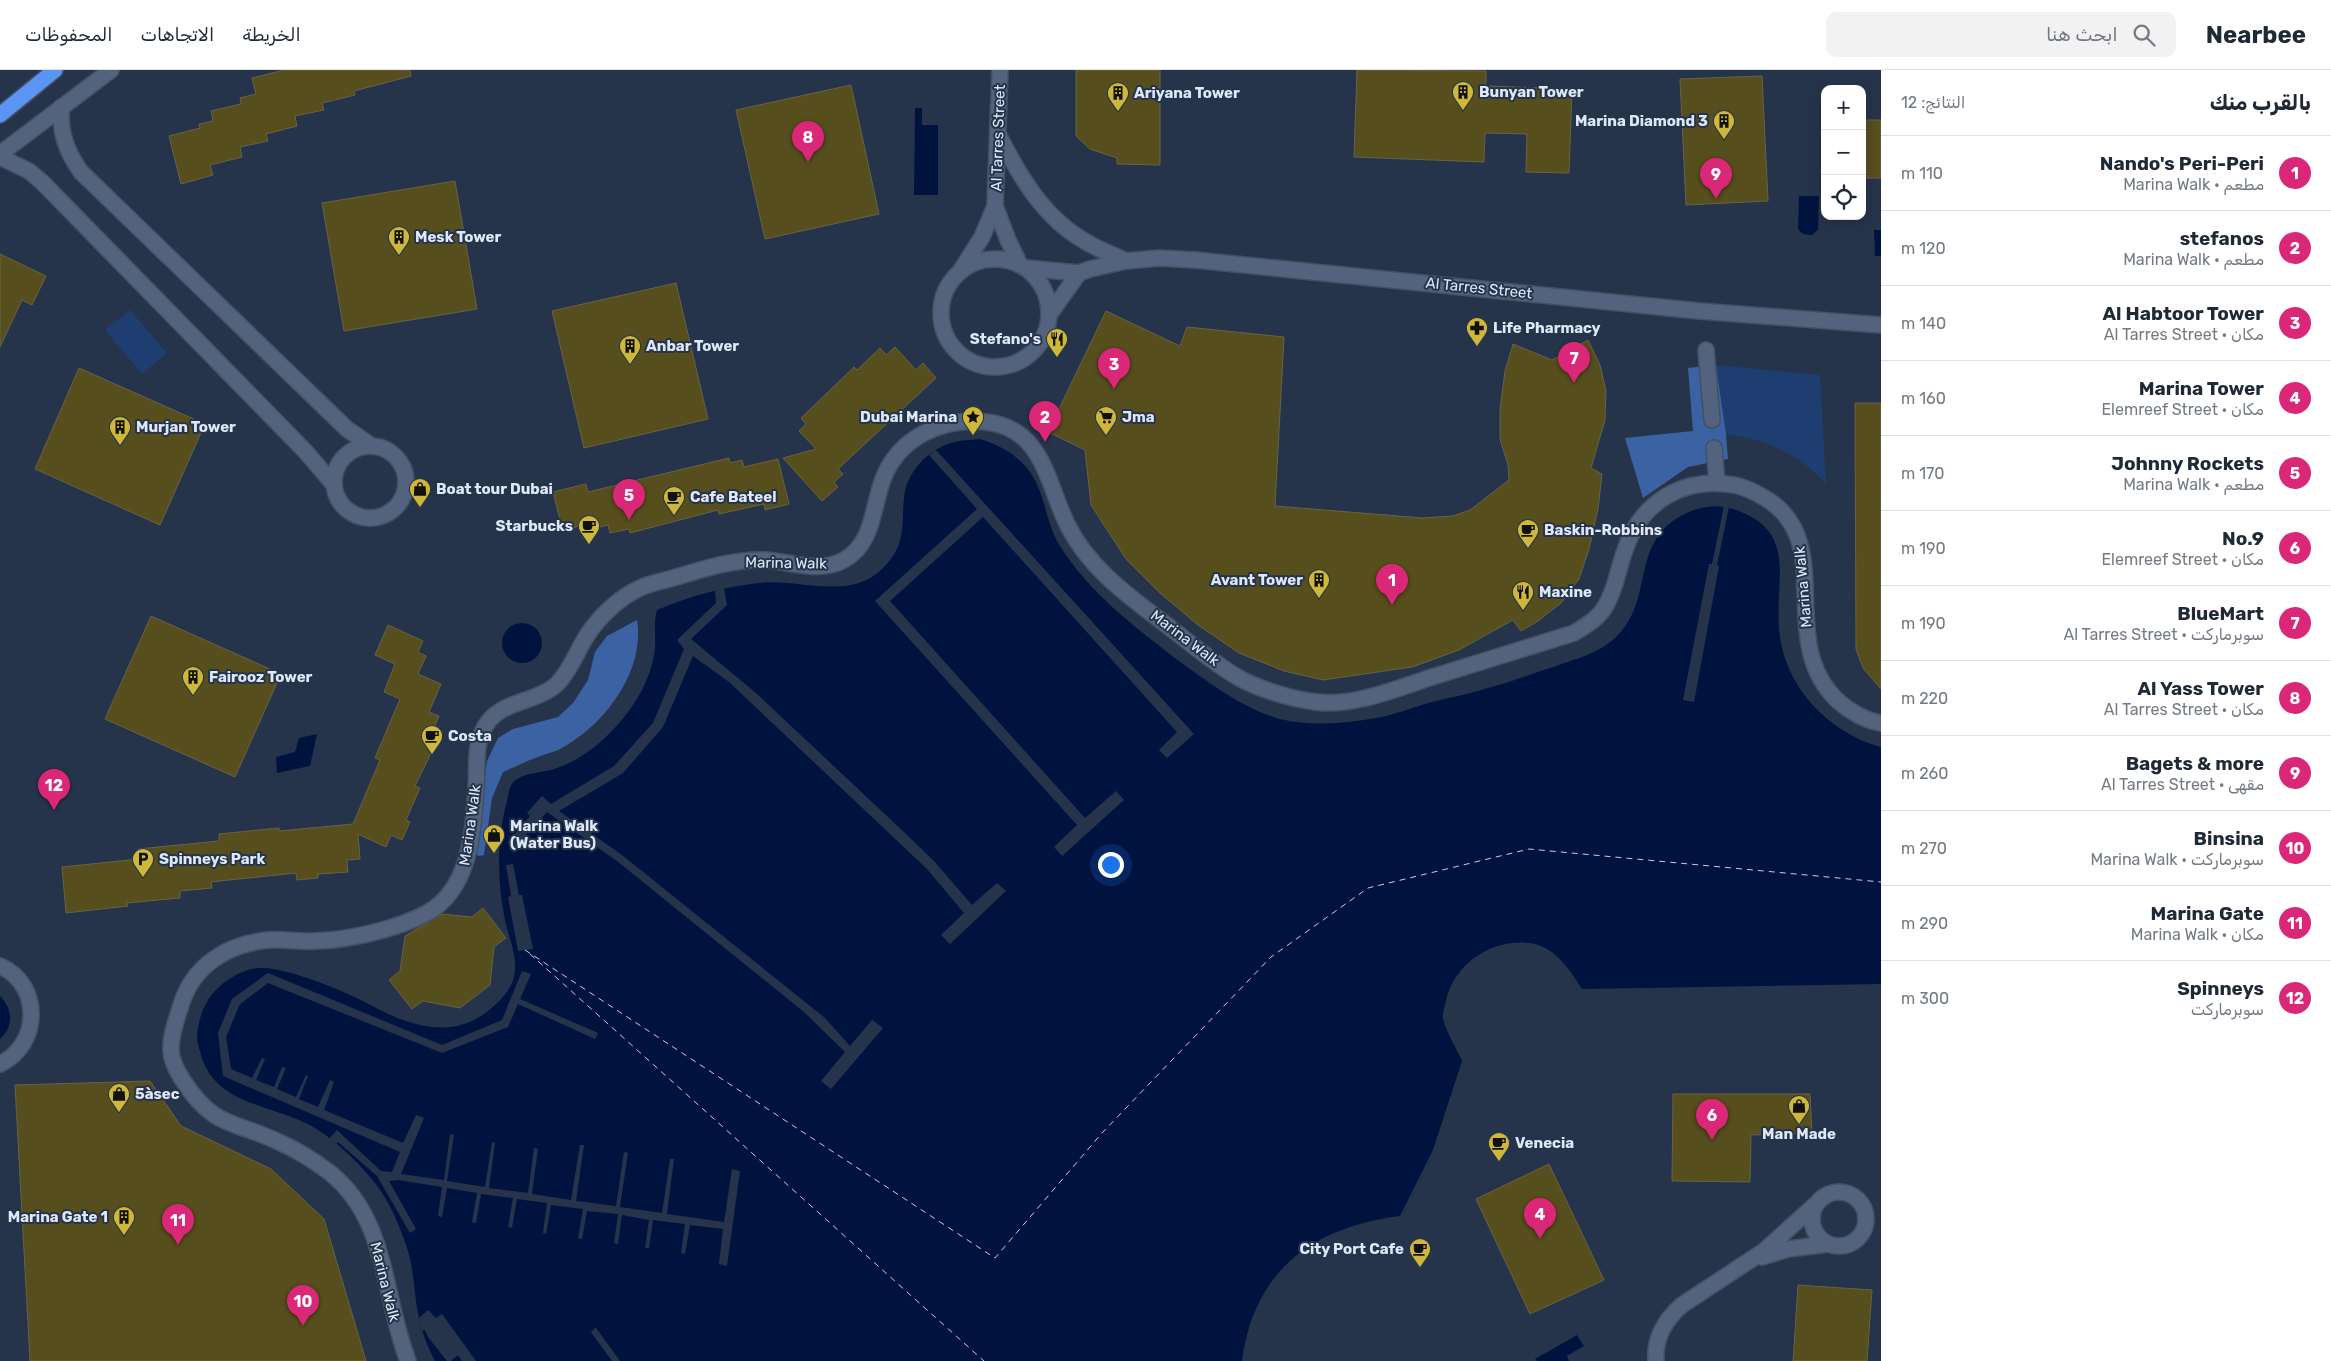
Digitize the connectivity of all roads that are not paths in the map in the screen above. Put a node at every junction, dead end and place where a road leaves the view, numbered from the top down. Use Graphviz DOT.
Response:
graph roads {
  1 [pos="111,70"];
  2 [pos="1000,70"];
  3 [pos="54,71"];
  4 [pos="61,107"];
  5 [pos="0,115"];
  6 [pos="998,134"];
  7 [pos="0,155"];
  8 [pos="995,206"];
  9 [pos="1126,261"];
  10 [pos="1023,267"];
  11 [pos="958,273"];
  12 [pos="1079,273"];
  13 [pos="1049,315"];
  14 [pos="1881,325"];
  15 [pos="1706,350"];
  16 [pos="1712,420"];
  17 [pos="370,445"];
  18 [pos="1714,448"];
  19 [pos="1717,482"];
  20 [pos="334,485"];
  21 [pos="1881,723"];
  22 [pos="0,966"];
  23 [pos="0,1064"];
  24 [pos="1815,1205"];
  25 [pos="1828,1244"];
  26 [pos="1749,1262"];
  27 [pos="408,1361"];
  28 [pos="1656,1361"];
  1 -- 4 [label="street"];
  2 -- 6 [label="street, Al Tarres Street"];
  3 -- 5 [label="highway"];
  4 -- 7 [label="street"];
  4 -- 17 [label="street"];
  6 -- 8 [label="street, Al Tarres Street"];
  6 -- 9 [label="street"];
  7 -- 20 [label="street"];
  8 -- 10 [label="street, Al Tarres Street"];
  8 -- 11 [label="street, Al Tarres Street"];
  9 -- 12 [label="street, Al Tarres Street"];
  9 -- 14 [label="street, Al Tarres Street"];
  10 -- 11 [label="street"];
  10 -- 12 [label="street, Al Tarres Street"];
  10 -- 13 [label="street"];
  11 -- 13 [label="street"];
  12 -- 13 [label="street"];
  15 -- 16 [label="street"];
  17 -- 20 [label="street"];
  17 -- 20 [label="street"];
  18 -- 19 [label="street"];
  19 -- 21 [label="street, Marina Walk"];
  19 -- 27 [label="street, Marina Walk"];
  22 -- 23 [label="street"];
  24 -- 25 [label="street"];
  24 -- 25 [label="street"];
  24 -- 26 [label="street"];
  25 -- 26 [label="street"];
  26 -- 28 [label="street"];
}
